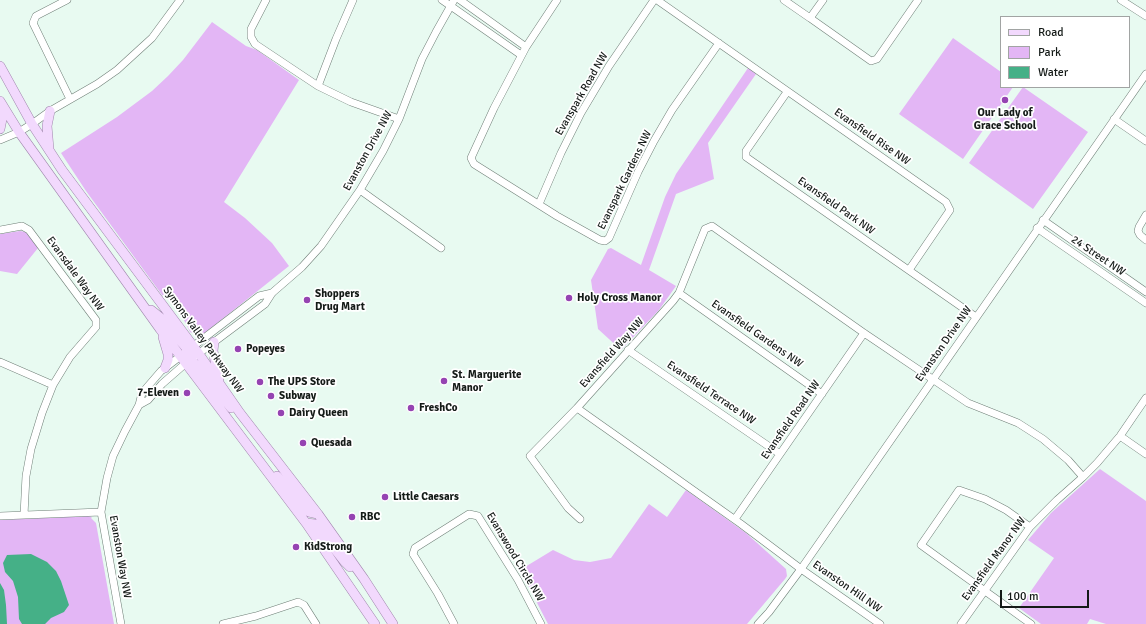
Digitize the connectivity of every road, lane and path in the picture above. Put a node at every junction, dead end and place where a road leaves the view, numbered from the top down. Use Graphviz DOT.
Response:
graph roads {
  1 [pos="67,0"];
  2 [pos="180,0"];
  3 [pos="266,0"];
  4 [pos="353,0"];
  5 [pos="442,0"];
  6 [pos="460,0"];
  7 [pos="557,0"];
  8 [pos="656,0"];
  9 [pos="784,0"];
  10 [pos="823,0"];
  11 [pos="918,0"];
  12 [pos="1121,0"];
  13 [pos="452,3"];
  14 [pos="1146,16"];
  15 [pos="810,18"];
  16 [pos="719,43"];
  17 [pos="526,47"];
  18 [pos="521,55"];
  19 [pos="0,66"];
  20 [pos="1146,74"];
  21 [pos="318,86"];
  22 [pos="788,92"];
  23 [pos="70,99"];
  24 [pos="0,101"];
  25 [pos="50,111"];
  26 [pos="1114,118"];
  27 [pos="399,119"];
  28 [pos="32,124"];
  29 [pos="0,129"];
  30 [pos="19,132"];
  31 [pos="0,140"];
  32 [pos="1146,142"];
  33 [pos="49,150"];
  34 [pos="360,190"];
  35 [pos="539,204"];
  36 [pos="1146,215"];
  37 [pos="1043,220"];
  38 [pos="1038,228"];
  39 [pos="0,230"];
  40 [pos="1146,240"];
  41 [pos="441,248"];
  42 [pos="909,270"];
  43 [pos="1146,292"];
  44 [pos="272,293"];
  45 [pos="679,293"];
  46 [pos="141,301"];
  47 [pos="1146,303"];
  48 [pos="976,317"];
  49 [pos="160,328"];
  50 [pos="864,333"];
  51 [pos="214,342"];
  52 [pos="193,350"];
  53 [pos="628,350"];
  54 [pos="180,355"];
  55 [pos="188,361"];
  56 [pos="0,362"];
  57 [pos="165,368"];
  58 [pos="933,380"];
  59 [pos="219,382"];
  60 [pos="53,385"];
  61 [pos="822,394"];
  62 [pos="1146,398"];
  63 [pos="139,406"];
  64 [pos="577,408"];
  65 [pos="240,413"];
  66 [pos="1120,436"];
  67 [pos="246,444"];
  68 [pos="780,454"];
  69 [pos="1146,454"];
  70 [pos="1083,477"];
  71 [pos="101,512"];
  72 [pos="318,514"];
  73 [pos="24,515"];
  74 [pos="0,516"];
  75 [pos="580,519"];
  76 [pos="735,519"];
  77 [pos="306,523"];
  78 [pos="1030,527"];
  79 [pos="801,569"];
  80 [pos="364,579"];
  81 [pos="984,591"];
  82 [pos="121,624"];
  83 [pos="223,624"];
  84 [pos="316,624"];
  85 [pos="375,624"];
  86 [pos="393,624"];
  87 [pos="454,624"];
  88 [pos="541,624"];
  89 [pos="758,624"];
  90 [pos="880,624"];
  91 [pos="961,624"];
  92 [pos="1030,624"];
  1 -- 23 [label="street"];
  2 -- 23 [label="street"];
  3 -- 21 [label="street"];
  4 -- 21 [label="street"];
  5 -- 13 [label="street"];
  6 -- 17 [label="street"];
  7 -- 17 [label="street, Evanspark Gardens NW"];
  8 -- 16 [label="street"];
  8 -- 35 [label="street, Evanspark Road NW"];
  9 -- 15 [label="street"];
  10 -- 15 [label="street"];
  11 -- 15 [label="street"];
  12 -- 14 [label="street"];
  13 -- 18 [label="street"];
  13 -- 27 [label="street, Evanston Drive NW"];
  16 -- 22 [label="street, Evansfield Rise NW"];
  16 -- 35 [label="street, Evanspark Gardens NW"];
  17 -- 18 [label="street, Evanspark Gardens NW"];
  18 -- 35 [label="street, Evanspark Gardens NW"];
  19 -- 28 [label="main road, Symons Valley Parkway NW"];
  20 -- 26 [label="street, Evanston Drive NW"];
  21 -- 27 [label="street"];
  22 -- 42 [label="street, Evansfield Rise NW"];
  22 -- 42 [label="street, Evansfield Park NW"];
  23 -- 25 [label="street"];
  24 -- 29 [label="main road"];
  24 -- 30 [label="main road"];
  25 -- 28 [label="street"];
  25 -- 33 [label="main road"];
  26 -- 32 [label="street"];
  26 -- 37 [label="street, Evanston Drive NW"];
  27 -- 34 [label="street, Evanston Drive NW"];
  28 -- 30 [label="street"];
  28 -- 33 [label="main road, Symons Valley Parkway NW"];
  30 -- 31 [label="street"];
  30 -- 46 [label="main road"];
  33 -- 52 [label="main road, Symons Valley Parkway NW"];
  34 -- 41 [label="street"];
  34 -- 44 [label="street, Evanston Drive NW"];
  36 -- 40 [label="street"];
  37 -- 38 [label="street, Evanston Drive NW"];
  37 -- 43 [label="street, 24 Street NW"];
  38 -- 47 [label="street, 24 Street NW"];
  38 -- 48 [label="street, Evanston Drive NW"];
  39 -- 60 [label="street, Evansdale Way NW"];
  42 -- 48 [label="street, Evansfield Park NW"];
  44 -- 51 [label="street, Evanston Drive NW"];
  44 -- 52 [label="street, Evanston Drive NW"];
  45 -- 50 [label="street, Evansfield Way NW"];
  45 -- 53 [label="street, Evansfield Way NW"];
  45 -- 61 [label="street, Evansfield Gardens NW"];
  46 -- 49 [label="main road"];
  46 -- 52 [label="main road"];
  48 -- 58 [label="street, Evanston Drive NW"];
  49 -- 54 [label="main road"];
  49 -- 57 [label="main road"];
  50 -- 58 [label="street, Evansfield Way NW"];
  50 -- 61 [label="street, Evansfield Road NW"];
  51 -- 52 [label="street, Evanston Drive NW"];
  51 -- 59 [label="main road"];
  52 -- 54 [label="street, Evanston Drive NW"];
  52 -- 55 [label="street, Evanston Drive NW"];
  52 -- 59 [label="main road, Symons Valley Parkway NW"];
  53 -- 64 [label="street, Evansfield Way NW"];
  53 -- 68 [label="street, Evansfield Terrace NW"];
  54 -- 55 [label="main road"];
  54 -- 57 [label="street, Evanston Way NW"];
  55 -- 63 [label="street, Evanston Way NW"];
  55 -- 65 [label="main road"];
  55 -- 67 [label="main road"];
  56 -- 60 [label="street"];
  57 -- 63 [label="street, Evanston Way NW"];
  58 -- 70 [label="street, Evansfield Way NW"];
  58 -- 79 [label="street, Evanston Drive NW"];
  59 -- 65 [label="main road, Symons Valley Parkway NW"];
  60 -- 73 [label="street, Evansdale Way NW"];
  61 -- 68 [label="street, Evansfield Road NW"];
  62 -- 66 [label="street, Evansfield Manor NW"];
  63 -- 71 [label="street, Evanston Way NW"];
  64 -- 75 [label="street, Evansfield Way NW"];
  64 -- 76 [label="street"];
  65 -- 72 [label="main road, Symons Valley Parkway NW"];
  66 -- 69 [label="street"];
  66 -- 70 [label="street, Evansfield Manor NW"];
  67 -- 72 [label="main road"];
  67 -- 77 [label="main road"];
  68 -- 76 [label="street, Evansfield Road NW"];
  70 -- 78 [label="street, Evansfield Manor NW"];
  71 -- 73 [label="street"];
  71 -- 82 [label="street, Evanston Way NW"];
  72 -- 80 [label="main road, Symons Valley Parkway NW"];
  73 -- 74 [label="street"];
  76 -- 79 [label="street"];
  77 -- 80 [label="main road"];
  77 -- 85 [label="main road"];
  78 -- 81 [label="street, Evansfield Manor NW"];
  78 -- 81 [label="street"];
  79 -- 89 [label="street, Evanston Drive NW"];
  79 -- 90 [label="street, Evanston Hill NW"];
  80 -- 86 [label="main road, Symons Valley Parkway NW"];
  81 -- 91 [label="street, Evansfield Manor NW"];
  81 -- 92 [label="street"];
  83 -- 84 [label="street"];
  87 -- 88 [label="street, Evanswood Circle NW"];
}
